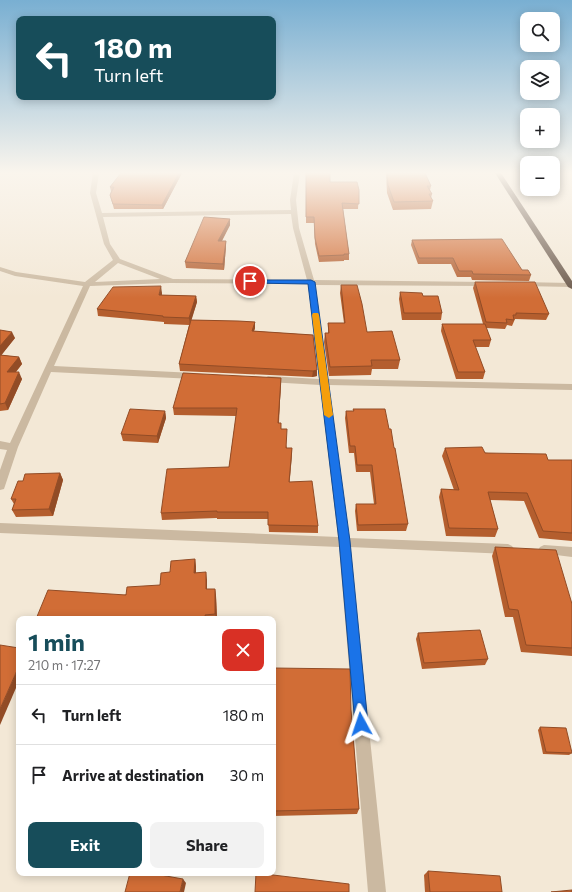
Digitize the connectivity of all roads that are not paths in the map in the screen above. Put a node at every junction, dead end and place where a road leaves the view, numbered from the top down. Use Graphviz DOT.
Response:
graph roads {
  1 [pos="99,215"];
  2 [pos="123,215"];
  3 [pos="294,215"];
  4 [pos="525,215"];
  5 [pos="117,260"];
  6 [pos="0,269"];
  7 [pos="172,281"];
  8 [pos="311,282"];
  9 [pos="87,284"];
  10 [pos="492,284"];
  11 [pos="516,284"];
  12 [pos="571,286"];
  13 [pos="49,368"];
  14 [pos="206,376"];
  15 [pos="262,379"];
  16 [pos="325,382"];
  17 [pos="572,387"];
  18 [pos="0,445"];
  19 [pos="13,447"];
  20 [pos="0,486"];
  21 [pos="0,528"];
  22 [pos="344,541"];
  23 [pos="517,549"];
  24 [pos="533,550"];
  25 [pos="572,552"];
  26 [pos="377,892"];
  1 -- 2 [label="street"];
  1 -- 5 [label="street"];
  3 -- 8 [label="street"];
  4 -- 12 [label="highway"];
  5 -- 7 [label="street"];
  5 -- 9 [label="street"];
  6 -- 9 [label="street"];
  7 -- 8 [label="street"];
  7 -- 9 [label="street"];
  8 -- 10 [label="street"];
  8 -- 16 [label="street"];
  9 -- 13 [label="street"];
  11 -- 12 [label="street"];
  13 -- 14 [label="street"];
  13 -- 19 [label="street"];
  15 -- 16 [label="street"];
  16 -- 17 [label="street"];
  16 -- 22 [label="street"];
  18 -- 19 [label="street"];
  19 -- 20 [label="street"];
  21 -- 22 [label="street"];
  22 -- 23 [label="street"];
  22 -- 26 [label="street"];
  24 -- 25 [label="street"];
}
